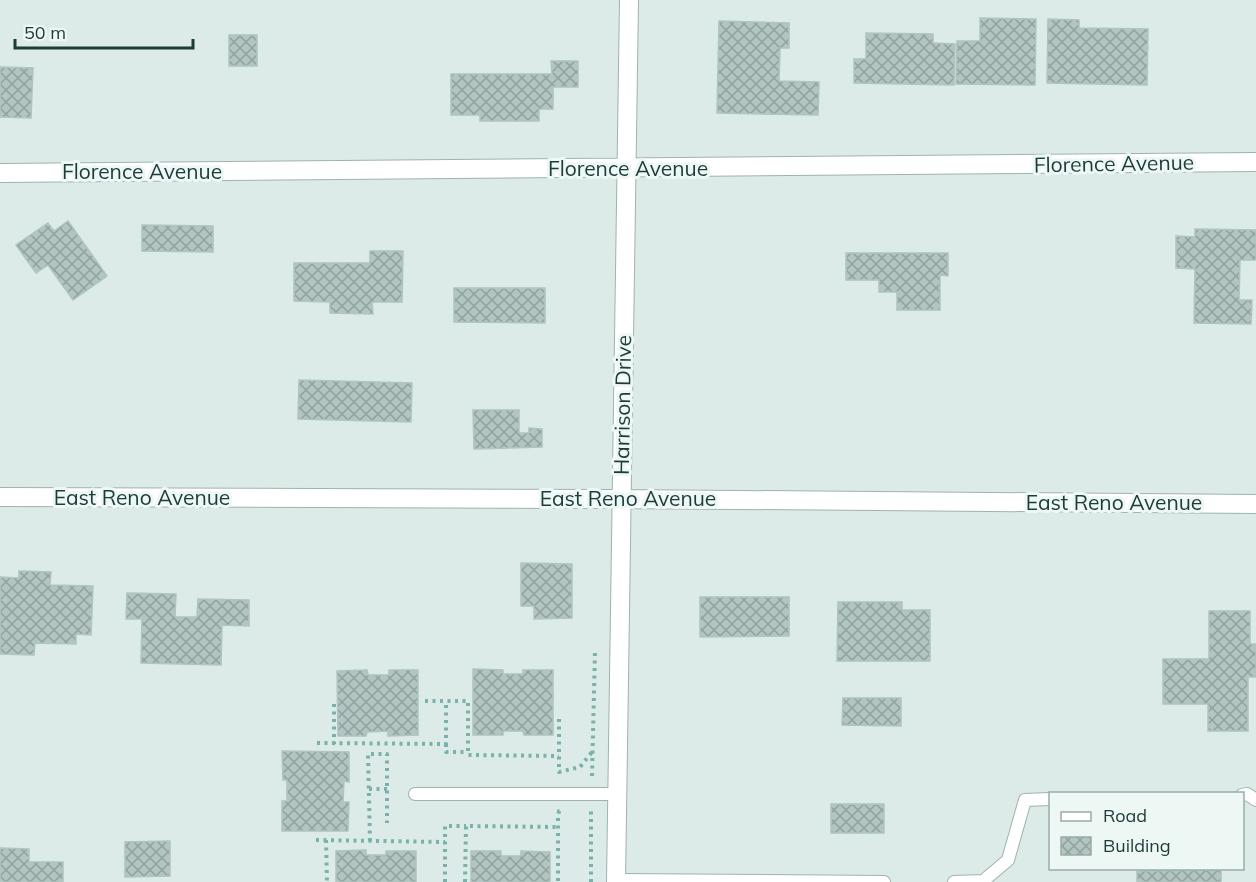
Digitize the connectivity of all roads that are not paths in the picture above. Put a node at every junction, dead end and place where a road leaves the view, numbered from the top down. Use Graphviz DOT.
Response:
graph roads {
  1 [pos="629,0"];
  2 [pos="1256,162"];
  3 [pos="627,169"];
  4 [pos="0,173"];
  5 [pos="0,497"];
  6 [pos="621,499"];
  7 [pos="1256,504"];
  8 [pos="415,794"];
  9 [pos="617,794"];
  10 [pos="1049,799"];
  11 [pos="616,881"];
  12 [pos="884,882"];
  13 [pos="954,882"];
  1 -- 3 [label="street, Harrison Drive"];
  2 -- 3 [label="street, Florence Avenue"];
  3 -- 4 [label="street, Florence Avenue"];
  3 -- 6 [label="street, Harrison Drive"];
  5 -- 6 [label="street, East Reno Avenue"];
  6 -- 7 [label="street, East Reno Avenue"];
  6 -- 9 [label="street, Harrison Drive"];
  8 -- 9 [label="lane"];
  9 -- 11 [label="street, Harrison Drive"];
  10 -- 13 [label="lane"];
  11 -- 12 [label="lane"];
}
